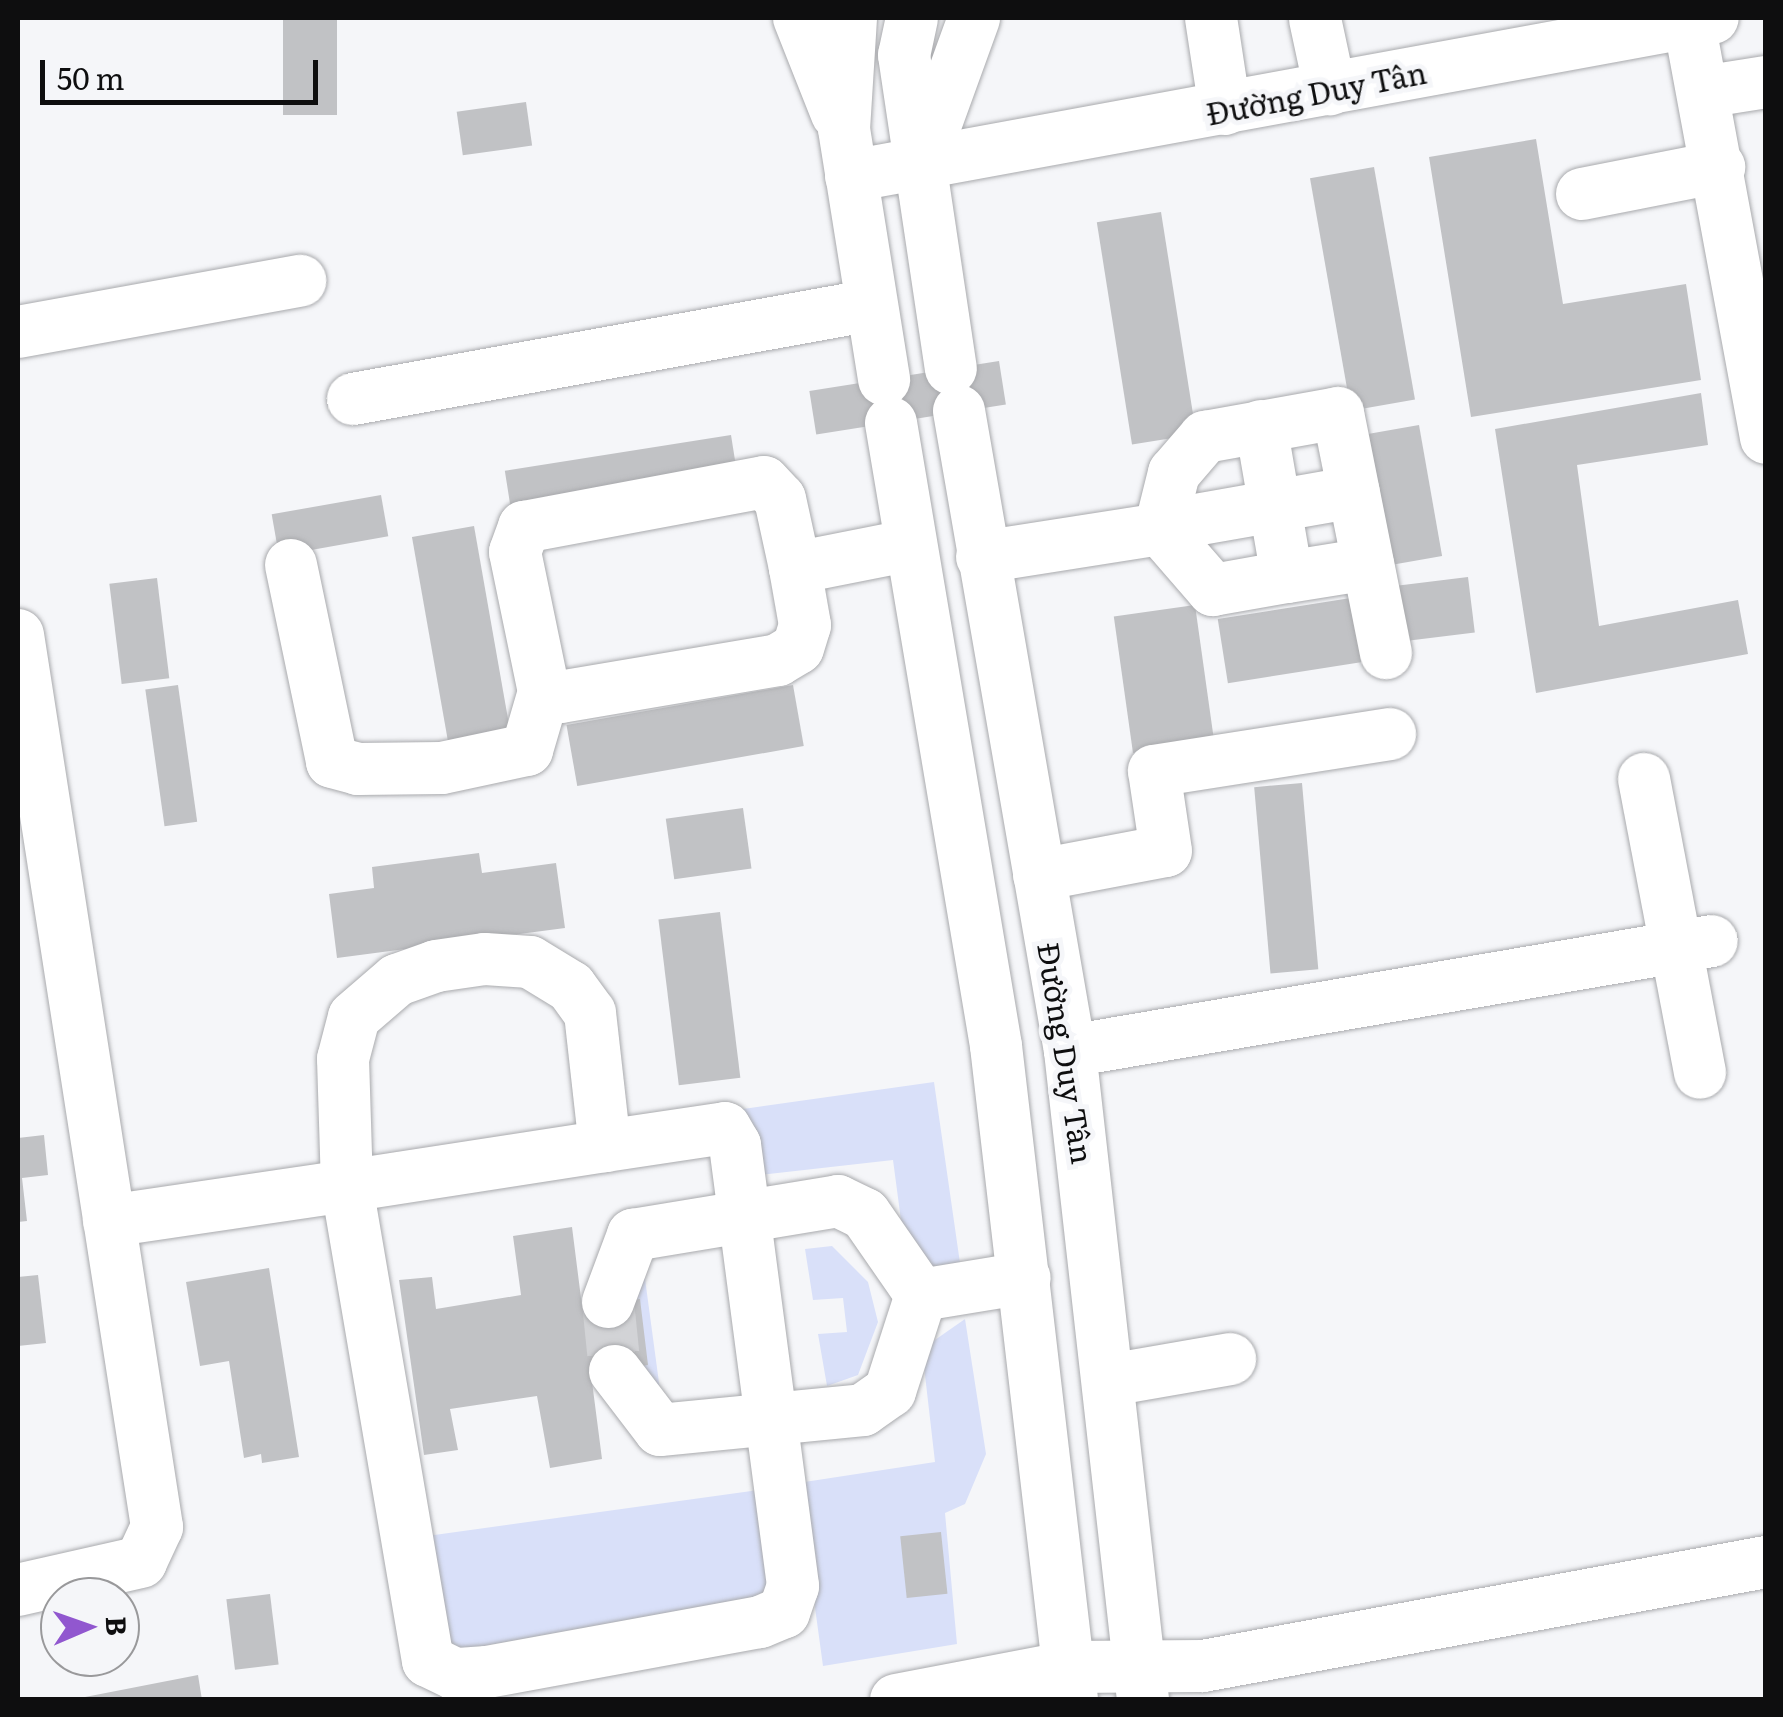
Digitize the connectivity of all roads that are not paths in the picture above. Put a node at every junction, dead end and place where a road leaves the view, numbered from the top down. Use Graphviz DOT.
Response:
graph roads {
  1 [pos="800,18"];
  2 [pos="851,18"];
  3 [pos="912,18"];
  4 [pos="974,18"];
  5 [pos="1211,18"];
  6 [pos="1315,19"];
  7 [pos="1701,20"];
  8 [pos="1766,82"];
  9 [pos="1330,89"];
  10 [pos="1703,92"];
  11 [pos="1226,109"];
  12 [pos="848,152"];
  13 [pos="1719,167"];
  14 [pos="919,168"];
  15 [pos="1582,194"];
  16 [pos="300,281"];
  17 [pos="872,305"];
  18 [pos="18,332"];
  19 [pos="354,398"];
  20 [pos="1260,426"];
  21 [pos="1766,438"];
  22 [pos="1354,492"];
  23 [pos="1275,506"];
  24 [pos="1180,524"];
  25 [pos="912,545"];
  26 [pos="982,557"];
  27 [pos="1368,564"];
  28 [pos="292,565"];
  29 [pos="795,568"];
  30 [pos="1287,577"];
  31 [pos="1386,654"];
  32 [pos="19,656"];
  33 [pos="544,692"];
  34 [pos="1008,707"];
  35 [pos="942,717"];
  36 [pos="1390,734"];
  37 [pos="1644,779"];
  38 [pos="1039,875"];
  39 [pos="1694,944"];
  40 [pos="1070,1051"];
  41 [pos="1700,1073"];
  42 [pos="605,1146"];
  43 [pos="347,1186"];
  44 [pos="744,1215"];
  45 [pos="109,1222"];
  46 [pos="1025,1278"];
  47 [pos="921,1295"];
  48 [pos="608,1302"];
  49 [pos="1230,1359"];
  50 [pos="616,1371"];
  51 [pos="1110,1380"];
  52 [pos="770,1418"];
  53 [pos="1766,1562"];
  54 [pos="18,1590"];
  55 [pos="1141,1682"];
  56 [pos="1070,1683"];
  57 [pos="896,1700"];
  1 -- 12 [label="street"];
  2 -- 12 [label="street"];
  3 -- 14 [label="street"];
  4 -- 14 [label="street"];
  5 -- 11 [label="street"];
  6 -- 9 [label="street"];
  7 -- 9 [label="street, Đường Duy Tân"];
  7 -- 10 [label="street"];
  8 -- 10 [label="street"];
  9 -- 11 [label="street, Đường Duy Tân"];
  10 -- 13 [label="street"];
  11 -- 14 [label="street, Đường Duy Tân"];
  12 -- 14 [label="street, Đường Duy Tân"];
  12 -- 17 [label="street"];
  13 -- 15 [label="street"];
  13 -- 21 [label="street"];
  14 -- 26 [label="street, Đường Duy Tân"];
  16 -- 18 [label="street"];
  17 -- 19 [label="street"];
  17 -- 25 [label="street"];
  20 -- 22 [label="street"];
  20 -- 23 [label="street"];
  20 -- 24 [label="street"];
  22 -- 23 [label="street"];
  22 -- 27 [label="street"];
  23 -- 24 [label="street"];
  23 -- 30 [label="street"];
  24 -- 26 [label="street"];
  24 -- 30 [label="street"];
  25 -- 29 [label="street"];
  25 -- 35 [label="street"];
  26 -- 34 [label="street, Đường Duy Tân"];
  27 -- 30 [label="street"];
  27 -- 31 [label="street"];
  28 -- 33 [label="street"];
  29 -- 33 [label="street"];
  29 -- 33 [label="street"];
  32 -- 45 [label="street"];
  34 -- 35 [label="street"];
  34 -- 38 [label="street, Đường Duy Tân"];
  35 -- 46 [label="street"];
  36 -- 38 [label="street"];
  37 -- 39 [label="street"];
  38 -- 40 [label="street, Đường Duy Tân"];
  39 -- 40 [label="street"];
  39 -- 41 [label="street"];
  40 -- 51 [label="street, Đường Duy Tân"];
  42 -- 43 [label="street"];
  42 -- 43 [label="street"];
  42 -- 44 [label="street"];
  43 -- 45 [label="street"];
  43 -- 52 [label="street"];
  44 -- 47 [label="street"];
  44 -- 48 [label="street"];
  44 -- 52 [label="street"];
  45 -- 54 [label="street"];
  46 -- 47 [label="street"];
  46 -- 56 [label="street"];
  47 -- 52 [label="street"];
  49 -- 51 [label="street"];
  50 -- 52 [label="street"];
  51 -- 55 [label="street, Đường Duy Tân"];
  53 -- 55 [label="street"];
  55 -- 56 [label="street"];
  56 -- 57 [label="street"];
}
